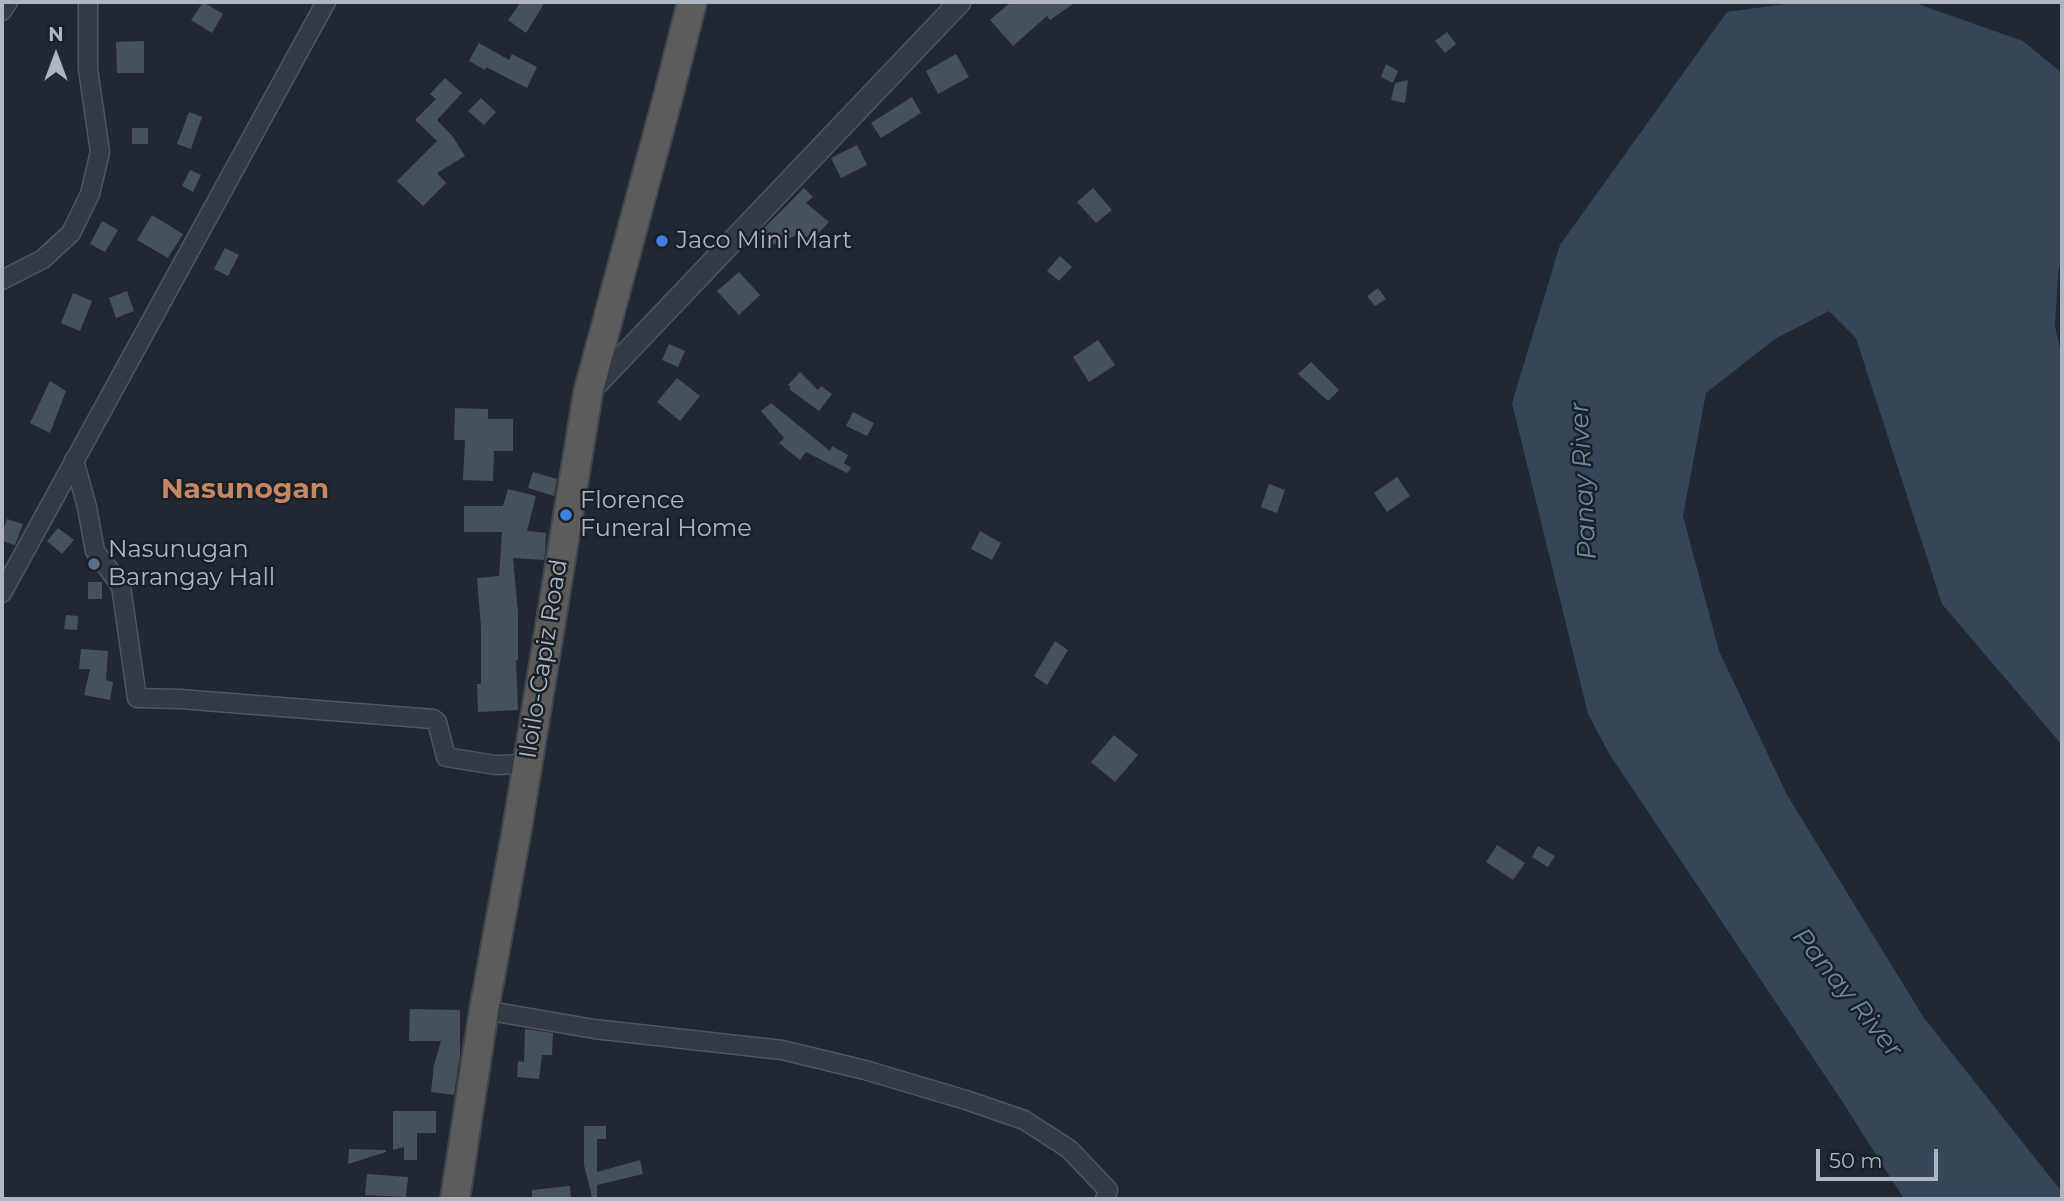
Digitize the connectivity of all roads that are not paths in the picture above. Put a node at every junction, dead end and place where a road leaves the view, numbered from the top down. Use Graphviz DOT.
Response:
graph roads {
  1 [pos="8,2"];
  2 [pos="88,2"];
  3 [pos="326,2"];
  4 [pos="692,2"];
  5 [pos="960,2"];
  6 [pos="2,11"];
  7 [pos="2,280"];
  8 [pos="588,393"];
  9 [pos="74,460"];
  10 [pos="2,593"];
  11 [pos="526,764"];
  12 [pos="484,1010"];
  13 [pos="455,1199"];
  14 [pos="1105,1199"];
  1 -- 6 [label="street"];
  2 -- 7 [label="street"];
  3 -- 9 [label="street"];
  4 -- 8 [label="highway, Iloilo-Capiz Road"];
  5 -- 8 [label="street"];
  8 -- 11 [label="highway, Iloilo-Capiz Road"];
  9 -- 10 [label="street"];
  9 -- 11 [label="street"];
  11 -- 12 [label="highway, Iloilo-Capiz Road"];
  12 -- 13 [label="highway, Iloilo-Capiz Road"];
  12 -- 14 [label="street"];
}
